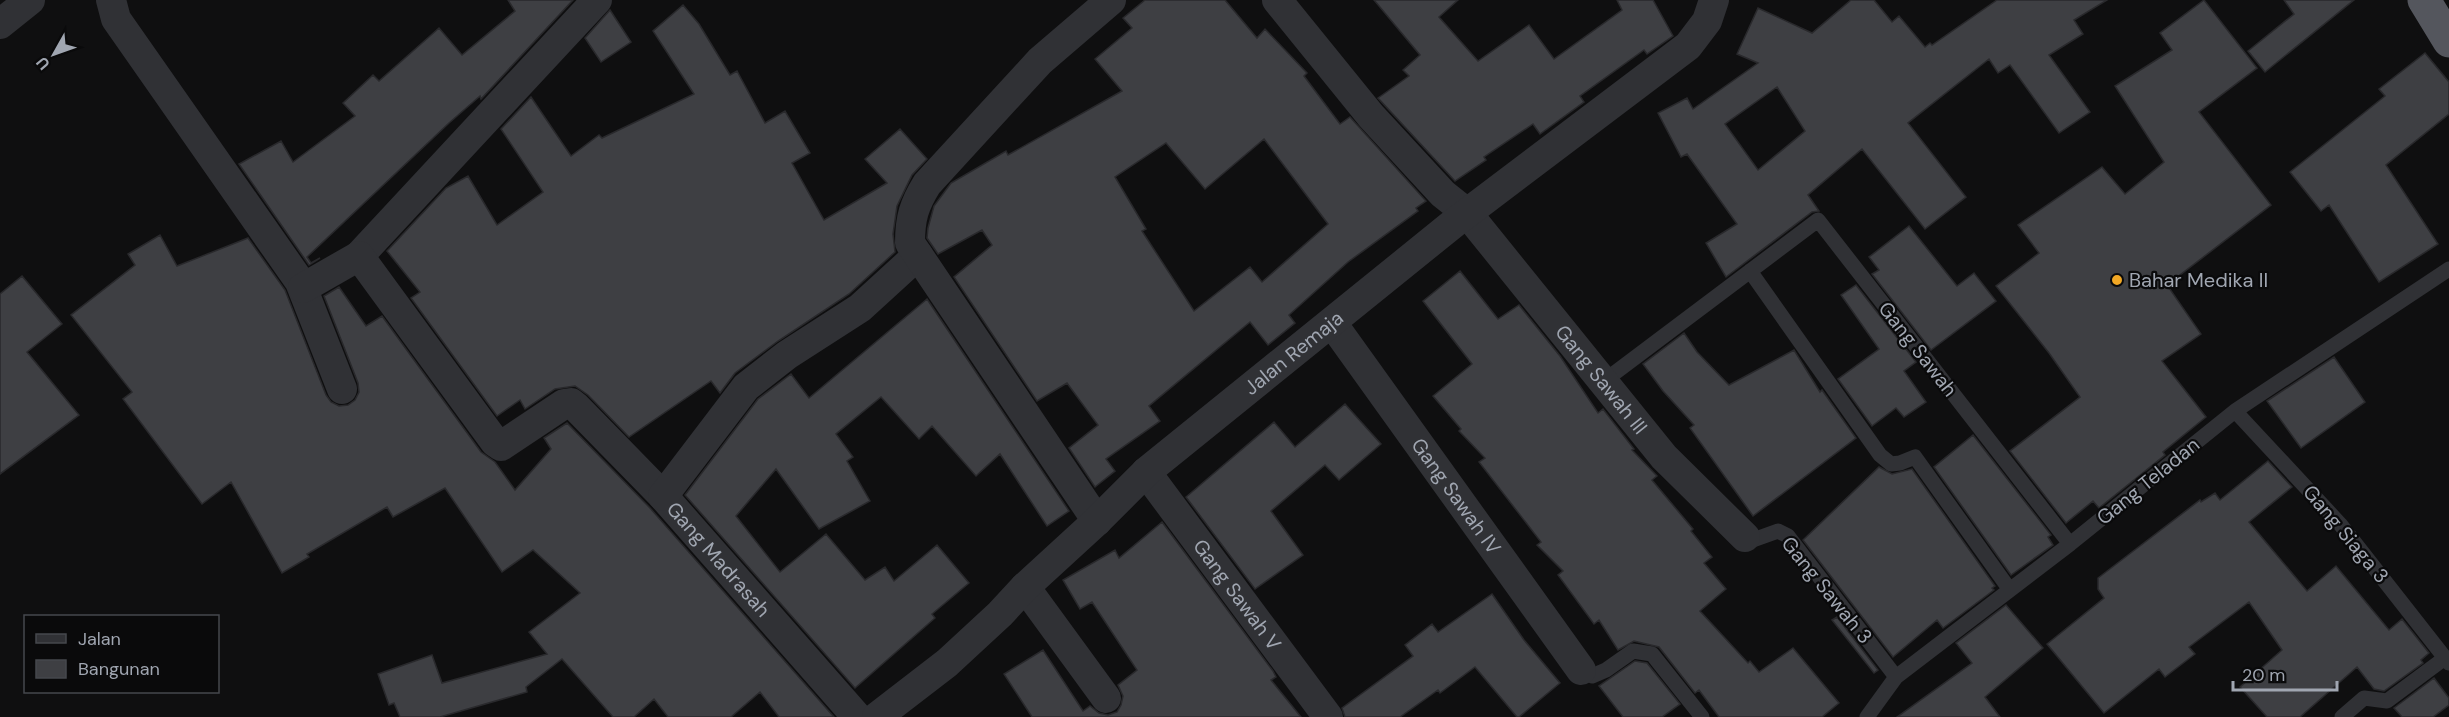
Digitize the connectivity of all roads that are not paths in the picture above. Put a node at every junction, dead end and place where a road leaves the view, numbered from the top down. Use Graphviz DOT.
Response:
graph roads {
  1 [pos="30,0"];
  2 [pos="111,0"];
  3 [pos="597,0"];
  4 [pos="1111,0"];
  5 [pos="1277,0"];
  6 [pos="1714,0"];
  7 [pos="2424,0"];
  8 [pos="0,24"];
  9 [pos="2449,41"];
  10 [pos="1467,213"];
  11 [pos="918,255"];
  12 [pos="359,256"];
  13 [pos="2449,269"];
  14 [pos="1750,271"];
  15 [pos="303,288"];
  16 [pos="1332,323"];
  17 [pos="1604,381"];
  18 [pos="342,388"];
  19 [pos="2235,411"];
  20 [pos="1146,472"];
  21 [pos="663,496"];
  22 [pos="1097,521"];
  23 [pos="1745,537"];
  24 [pos="2070,544"];
  25 [pos="1025,587"];
  26 [pos="2010,590"];
  27 [pos="2447,660"];
  28 [pos="1581,670"];
  29 [pos="1896,677"];
  30 [pos="1106,698"];
  31 [pos="857,717"];
  32 [pos="877,717"];
  33 [pos="1328,717"];
  34 [pos="1702,717"];
  35 [pos="1867,717"];
  36 [pos="2342,717"];
  1 -- 8 [label="street"];
  2 -- 15 [label="street"];
  3 -- 12 [label="street"];
  4 -- 11 [label="street"];
  5 -- 10 [label="street, Gang Sawah III"];
  6 -- 10 [label="street, Jalan Remaja"];
  7 -- 9 [label="highway"];
  10 -- 16 [label="street, Jalan Remaja"];
  10 -- 17 [label="street, Gang Sawah III"];
  11 -- 21 [label="street"];
  11 -- 22 [label="street"];
  12 -- 15 [label="street"];
  12 -- 21 [label="street, Gang Madrasah"];
  13 -- 19 [label="lane, Gang Teladan"];
  14 -- 17 [label="lane, Gang Sawah"];
  14 -- 24 [label="lane, Gang Sawah"];
  14 -- 26 [label="lane"];
  15 -- 18 [label="street"];
  16 -- 20 [label="street, Jalan Remaja"];
  16 -- 28 [label="street, Gang Sawah IV"];
  17 -- 23 [label="street, Gang Sawah III"];
  19 -- 24 [label="lane, Gang Teladan"];
  19 -- 27 [label="lane, Gang Siaga 3"];
  20 -- 22 [label="street, Jalan Remaja"];
  20 -- 33 [label="street, Gang Sawah V"];
  21 -- 31 [label="street, Gang Madrasah"];
  22 -- 25 [label="street, Jalan Remaja"];
  23 -- 29 [label="lane, Gang Sawah 3"];
  24 -- 26 [label="lane, Gang Teladan"];
  25 -- 30 [label="street"];
  25 -- 32 [label="street, Jalan Remaja"];
  26 -- 29 [label="lane, Gang Teladan"];
  27 -- 36 [label="lane"];
  28 -- 34 [label="lane"];
  29 -- 35 [label="lane, Gang Teladan"];
}
